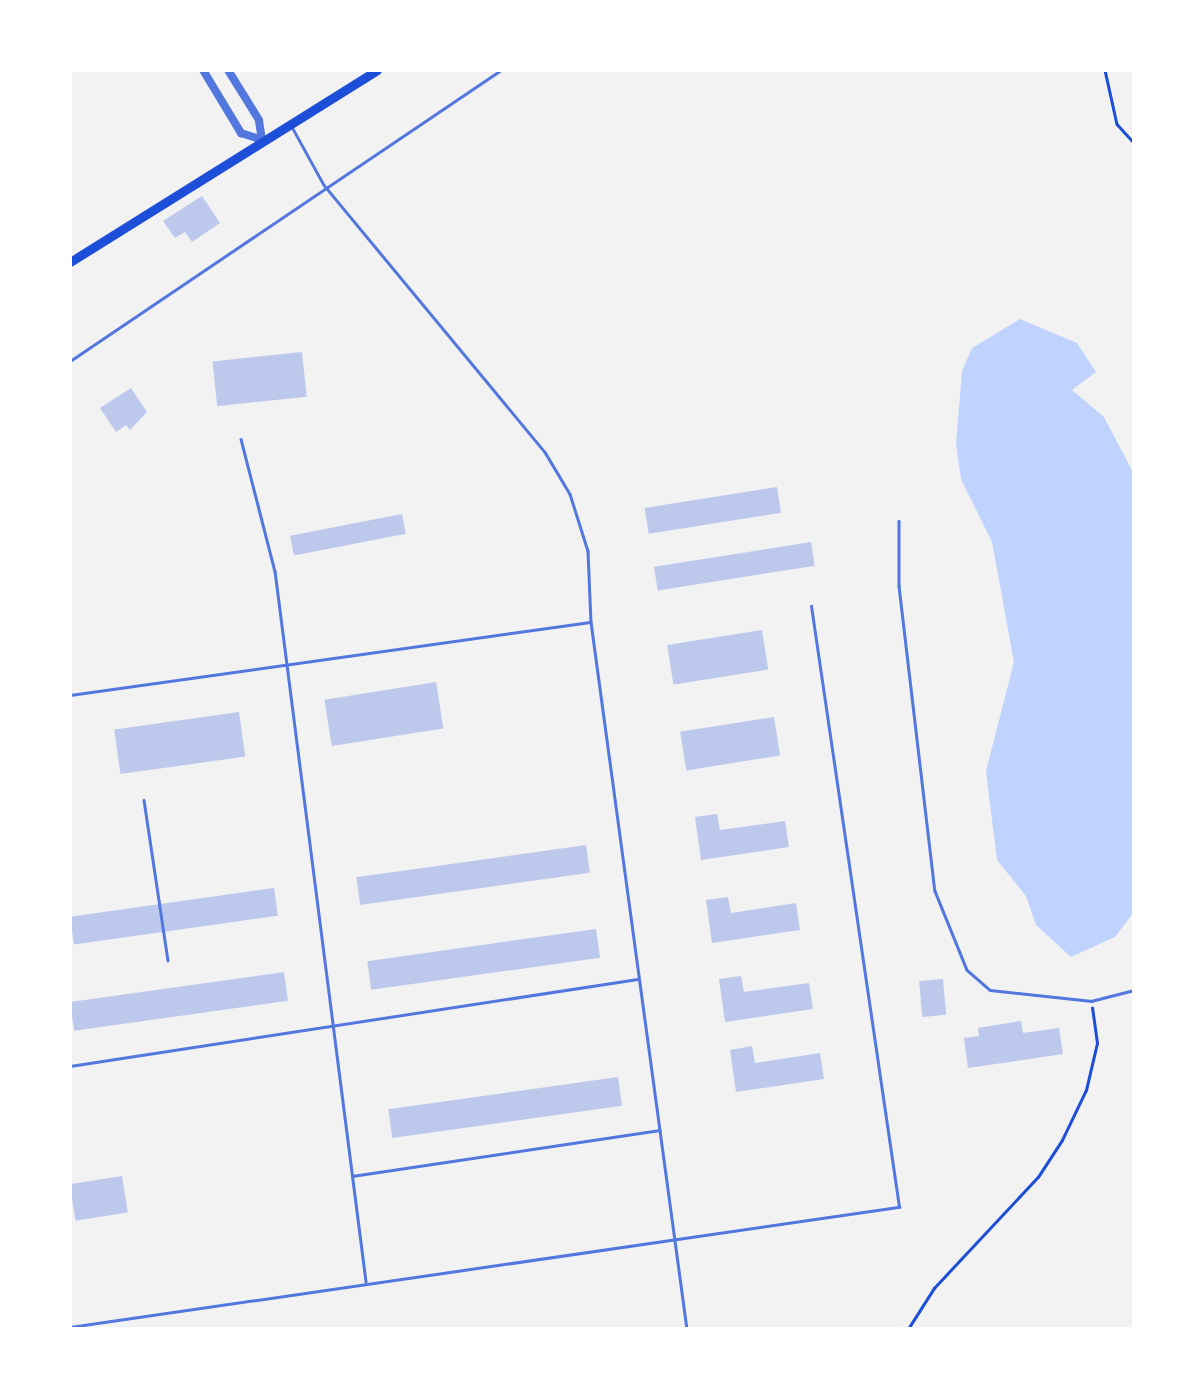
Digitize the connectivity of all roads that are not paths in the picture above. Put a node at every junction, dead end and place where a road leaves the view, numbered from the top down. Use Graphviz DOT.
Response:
graph roads {
  1 [pos="203,70"];
  2 [pos="228,70"];
  3 [pos="377,70"];
  4 [pos="501,70"];
  5 [pos="290,123"];
  6 [pos="262,140"];
  7 [pos="324,185"];
  8 [pos="70,262"];
  9 [pos="70,361"];
  10 [pos="242,439"];
  11 [pos="899,521"];
  12 [pos="811,606"];
  13 [pos="591,622"];
  14 [pos="286,665"];
  15 [pos="70,695"];
  16 [pos="144,800"];
  17 [pos="168,960"];
  18 [pos="638,979"];
  19 [pos="1134,990"];
  20 [pos="329,1029"];
  21 [pos="70,1066"];
  22 [pos="661,1130"];
  23 [pos="350,1176"];
  24 [pos="677,1240"];
  25 [pos="366,1281"];
  26 [pos="70,1327"];
  27 [pos="688,1329"];
  1 -- 6 [label="street"];
  2 -- 6 [label="street"];
  3 -- 5 [label="main road"];
  4 -- 7 [label="lane"];
  5 -- 6 [label="main road"];
  5 -- 7 [label="lane"];
  6 -- 8 [label="main road"];
  7 -- 9 [label="lane"];
  7 -- 13 [label="lane"];
  10 -- 14 [label="lane"];
  11 -- 19 [label="lane"];
  12 -- 24 [label="lane"];
  13 -- 14 [label="lane"];
  13 -- 18 [label="lane"];
  14 -- 15 [label="lane"];
  14 -- 20 [label="lane"];
  16 -- 17 [label="lane"];
  18 -- 20 [label="lane"];
  18 -- 22 [label="lane"];
  20 -- 21 [label="lane"];
  20 -- 23 [label="lane"];
  22 -- 23 [label="lane"];
  22 -- 24 [label="lane"];
  23 -- 25 [label="lane"];
  24 -- 25 [label="lane"];
  24 -- 27 [label="lane"];
  25 -- 26 [label="lane"];
}
